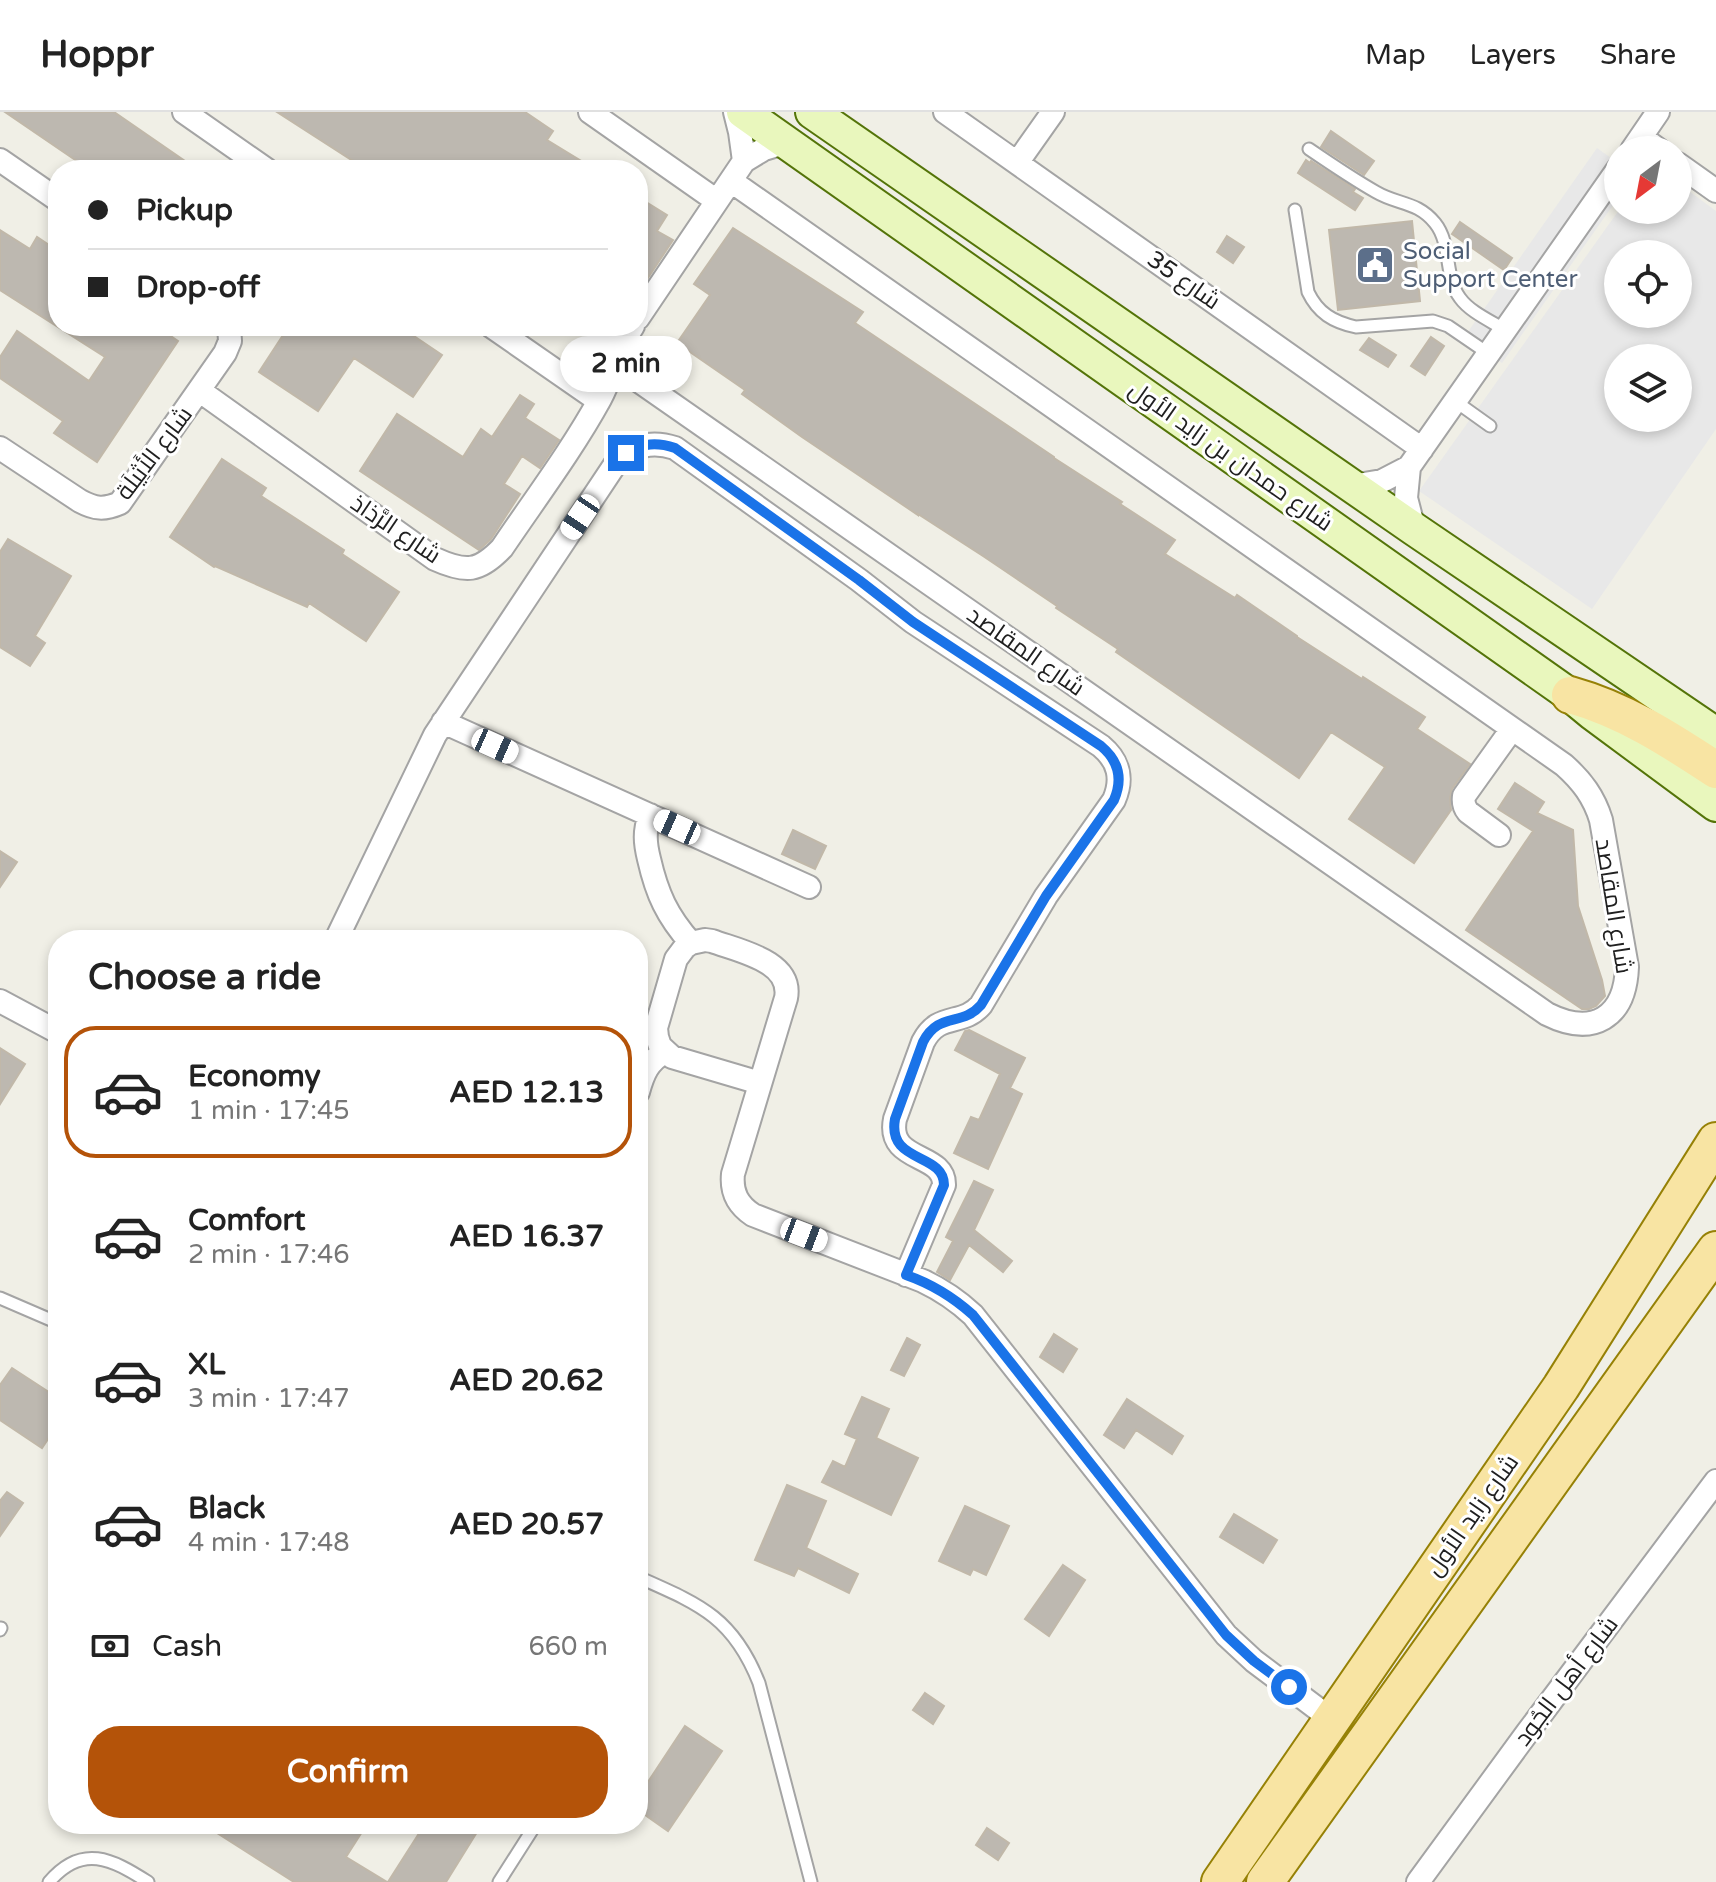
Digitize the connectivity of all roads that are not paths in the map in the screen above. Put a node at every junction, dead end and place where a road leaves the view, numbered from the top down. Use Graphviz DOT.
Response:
graph roads {
  1 [pos="184,112"];
  2 [pos="590,112"];
  3 [pos="735,112"];
  4 [pos="743,112"];
  5 [pos="812,112"];
  6 [pos="945,112"];
  7 [pos="1053,112"];
  8 [pos="1658,112"];
  9 [pos="1648,136"];
  10 [pos="787,142"];
  11 [pos="1309,149"];
  12 [pos="0,160"];
  13 [pos="253,160"];
  14 [pos="744,161"];
  15 [pos="1017,163"];
  16 [pos="1692,174"];
  17 [pos="731,181"];
  18 [pos="1604,189"];
  19 [pos="1716,191"];
  20 [pos="48,193"];
  21 [pos="717,201"];
  22 [pos="1295,210"];
  23 [pos="648,303"];
  24 [pos="1505,330"];
  25 [pos="230,336"];
  26 [pos="505,336"];
  27 [pos="627,336"];
  28 [pos="1489,354"];
  29 [pos="616,365"];
  30 [pos="200,391"];
  31 [pos="599,401"];
  32 [pos="1455,401"];
  33 [pos="1490,426"];
  34 [pos="0,448"];
  35 [pos="1416,458"];
  36 [pos="1352,486"];
  37 [pos="1414,529"];
  38 [pos="1570,695"];
  39 [pos="443,722"];
  40 [pos="1512,729"];
  41 [pos="1716,734"];
  42 [pos="1716,770"];
  43 [pos="1716,805"];
  44 [pos="650,815"];
  45 [pos="1499,835"];
  46 [pos="809,887"];
  47 [pos="341,930"];
  48 [pos="691,943"];
  49 [pos="0,1001"];
  50 [pos="48,1027"];
  51 [pos="665,1052"];
  52 [pos="648,1066"];
  53 [pos="760,1083"];
  54 [pos="1716,1141"];
  55 [pos="1716,1250"];
  56 [pos="906,1275"];
  57 [pos="0,1298"];
  58 [pos="48,1319"];
  59 [pos="1716,1481"];
  60 [pos="648,1581"];
  61 [pos="1331,1719"];
  62 [pos="1324,1798"];
  63 [pos="530,1834"];
  64 [pos="49,1882"];
  65 [pos="148,1882"];
  66 [pos="499,1882"];
  67 [pos="811,1882"];
  68 [pos="1220,1882"];
  69 [pos="1265,1882"];
  70 [pos="1282,1882"];
  71 [pos="1418,1882"];
  1 -- 13 [label="street"];
  2 -- 21 [label="street"];
  3 -- 14 [label="street"];
  4 -- 10 [label="main road, شارع حمدان بن زايد الأول"];
  5 -- 36 [label="main road, شارع حمدان بن زايد الأول"];
  6 -- 15 [label="street, شارع 35"];
  7 -- 15 [label="street"];
  8 -- 9 [label="street"];
  10 -- 14 [label="street"];
  10 -- 38 [label="main road, شارع حمدان بن زايد الأول"];
  11 -- 24 [label="lane"];
  12 -- 20 [label="street"];
  14 -- 17 [label="street"];
  15 -- 35 [label="street, شارع 35"];
  16 -- 19 [label="street"];
  17 -- 21 [label="street"];
  17 -- 40 [label="street, شارع المقاصد"];
  18 -- 24 [label="street"];
  21 -- 23 [label="street"];
  22 -- 28 [label="lane"];
  24 -- 28 [label="street"];
  25 -- 30 [label="street, شارع الأَثِيلَة"];
  26 -- 31 [label="street"];
  27 -- 29 [label="street, شارع الرَّذاذ"];
  28 -- 32 [label="street"];
  29 -- 31 [label="street, شارع الرَّذاذ"];
  29 -- 40 [label="street, شارع المقاصد"];
  30 -- 31 [label="street, شارع الرَّذاذ"];
  30 -- 34 [label="street, شارع الأَثِيلَة"];
  32 -- 33 [label="lane"];
  32 -- 35 [label="street"];
  35 -- 36 [label="street"];
  35 -- 37 [label="street"];
  36 -- 37 [label="main road, شارع حمدان بن زايد الأول"];
  37 -- 41 [label="main road, شارع حمدان بن زايد الأول"];
  38 -- 42 [label="main road"];
  38 -- 43 [label="main road, شارع حمدان بن زايد الأول"];
  39 -- 44 [label="street"];
  39 -- 47 [label="street"];
  39 -- 56 [label="street"];
  40 -- 45 [label="street"];
  44 -- 46 [label="street"];
  44 -- 48 [label="street"];
  48 -- 51 [label="street"];
  48 -- 53 [label="street"];
  49 -- 50 [label="street"];
  51 -- 52 [label="street"];
  51 -- 53 [label="street"];
  53 -- 56 [label="street"];
  54 -- 61 [label="main road, شارع زايد الأول"];
  55 -- 62 [label="main road, شارع زايد الأول"];
  56 -- 61 [label="street"];
  57 -- 58 [label="lane"];
  59 -- 71 [label="street, شارع أهل الجُود"];
  60 -- 67 [label="lane"];
  61 -- 68 [label="main road, شارع زايد الأول"];
  62 -- 69 [label="main road, شارع زايد الأول"];
  62 -- 70 [label="street"];
  63 -- 66 [label="lane"];
  64 -- 65 [label="lane"];
}
